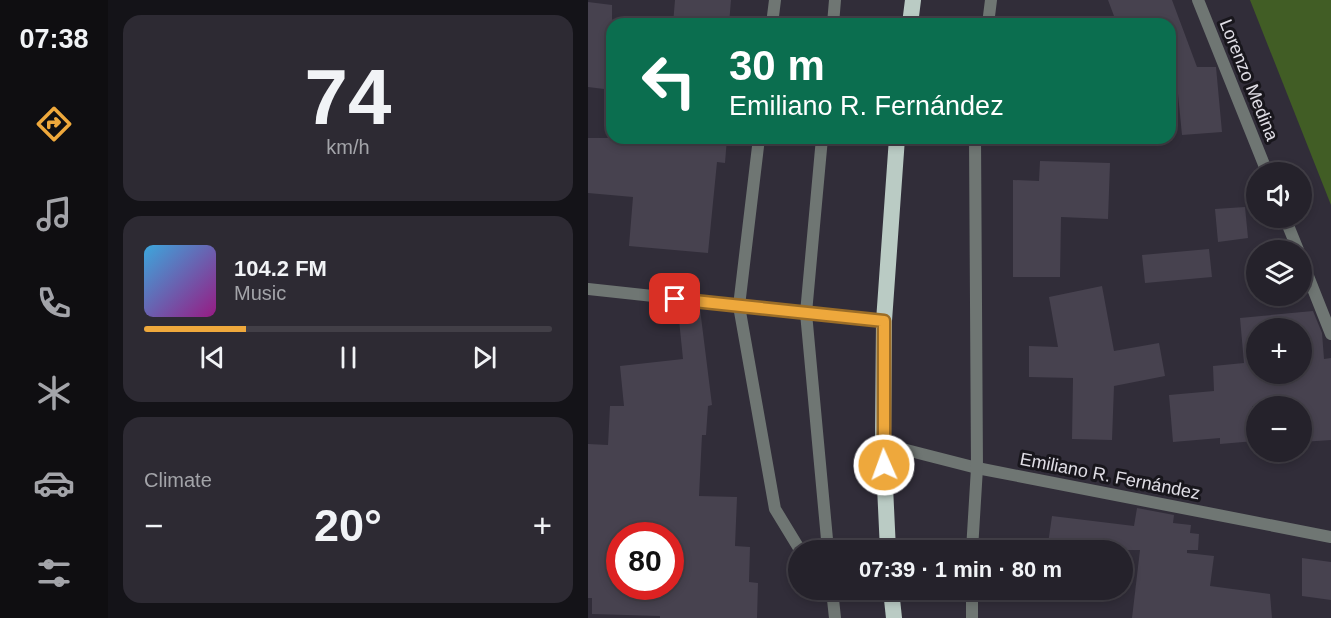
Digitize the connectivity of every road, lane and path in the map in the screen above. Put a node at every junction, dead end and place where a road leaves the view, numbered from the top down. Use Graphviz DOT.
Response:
graph roads {
  1 [pos="775,0"];
  2 [pos="835,0"];
  3 [pos="913,0"];
  4 [pos="991,0"];
  5 [pos="1198,0"];
  6 [pos="773,18"];
  7 [pos="834,18"];
  8 [pos="911,18"];
  9 [pos="989,18"];
  10 [pos="758,144"];
  11 [pos="821,144"];
  12 [pos="897,144"];
  13 [pos="975,144"];
  14 [pos="1263,162"];
  15 [pos="1312,286"];
  16 [pos="588,290"];
  17 [pos="740,306"];
  18 [pos="806,313"];
  19 [pos="884,321"];
  20 [pos="1331,334"];
  21 [pos="883,444"];
  22 [pos="977,468"];
  23 [pos="1331,537"];
  24 [pos="794,540"];
  25 [pos="827,540"];
  26 [pos="888,540"];
  27 [pos="973,540"];
  28 [pos="833,600"];
  29 [pos="892,600"];
  30 [pos="972,600"];
  31 [pos="835,618"];
  32 [pos="894,618"];
  33 [pos="972,618"];
  1 -- 6 [label="street"];
  2 -- 7 [label="street"];
  3 -- 8 [label="highway"];
  4 -- 9 [label="street"];
  5 -- 14 [label="street, Lorenzo Medina"];
  10 -- 17 [label="street"];
  11 -- 18 [label="street"];
  12 -- 19 [label="highway"];
  13 -- 22 [label="street"];
  15 -- 20 [label="street"];
  16 -- 17 [label="street"];
  17 -- 18 [label="street"];
  17 -- 24 [label="street"];
  18 -- 19 [label="street"];
  18 -- 25 [label="street"];
  19 -- 21 [label="highway"];
  21 -- 22 [label="street, Emiliano R. Fernández"];
  21 -- 26 [label="highway"];
  22 -- 23 [label="street, Emiliano R. Fernández"];
  22 -- 27 [label="street"];
  28 -- 31 [label="street"];
  29 -- 32 [label="highway"];
  30 -- 33 [label="street"];
}
